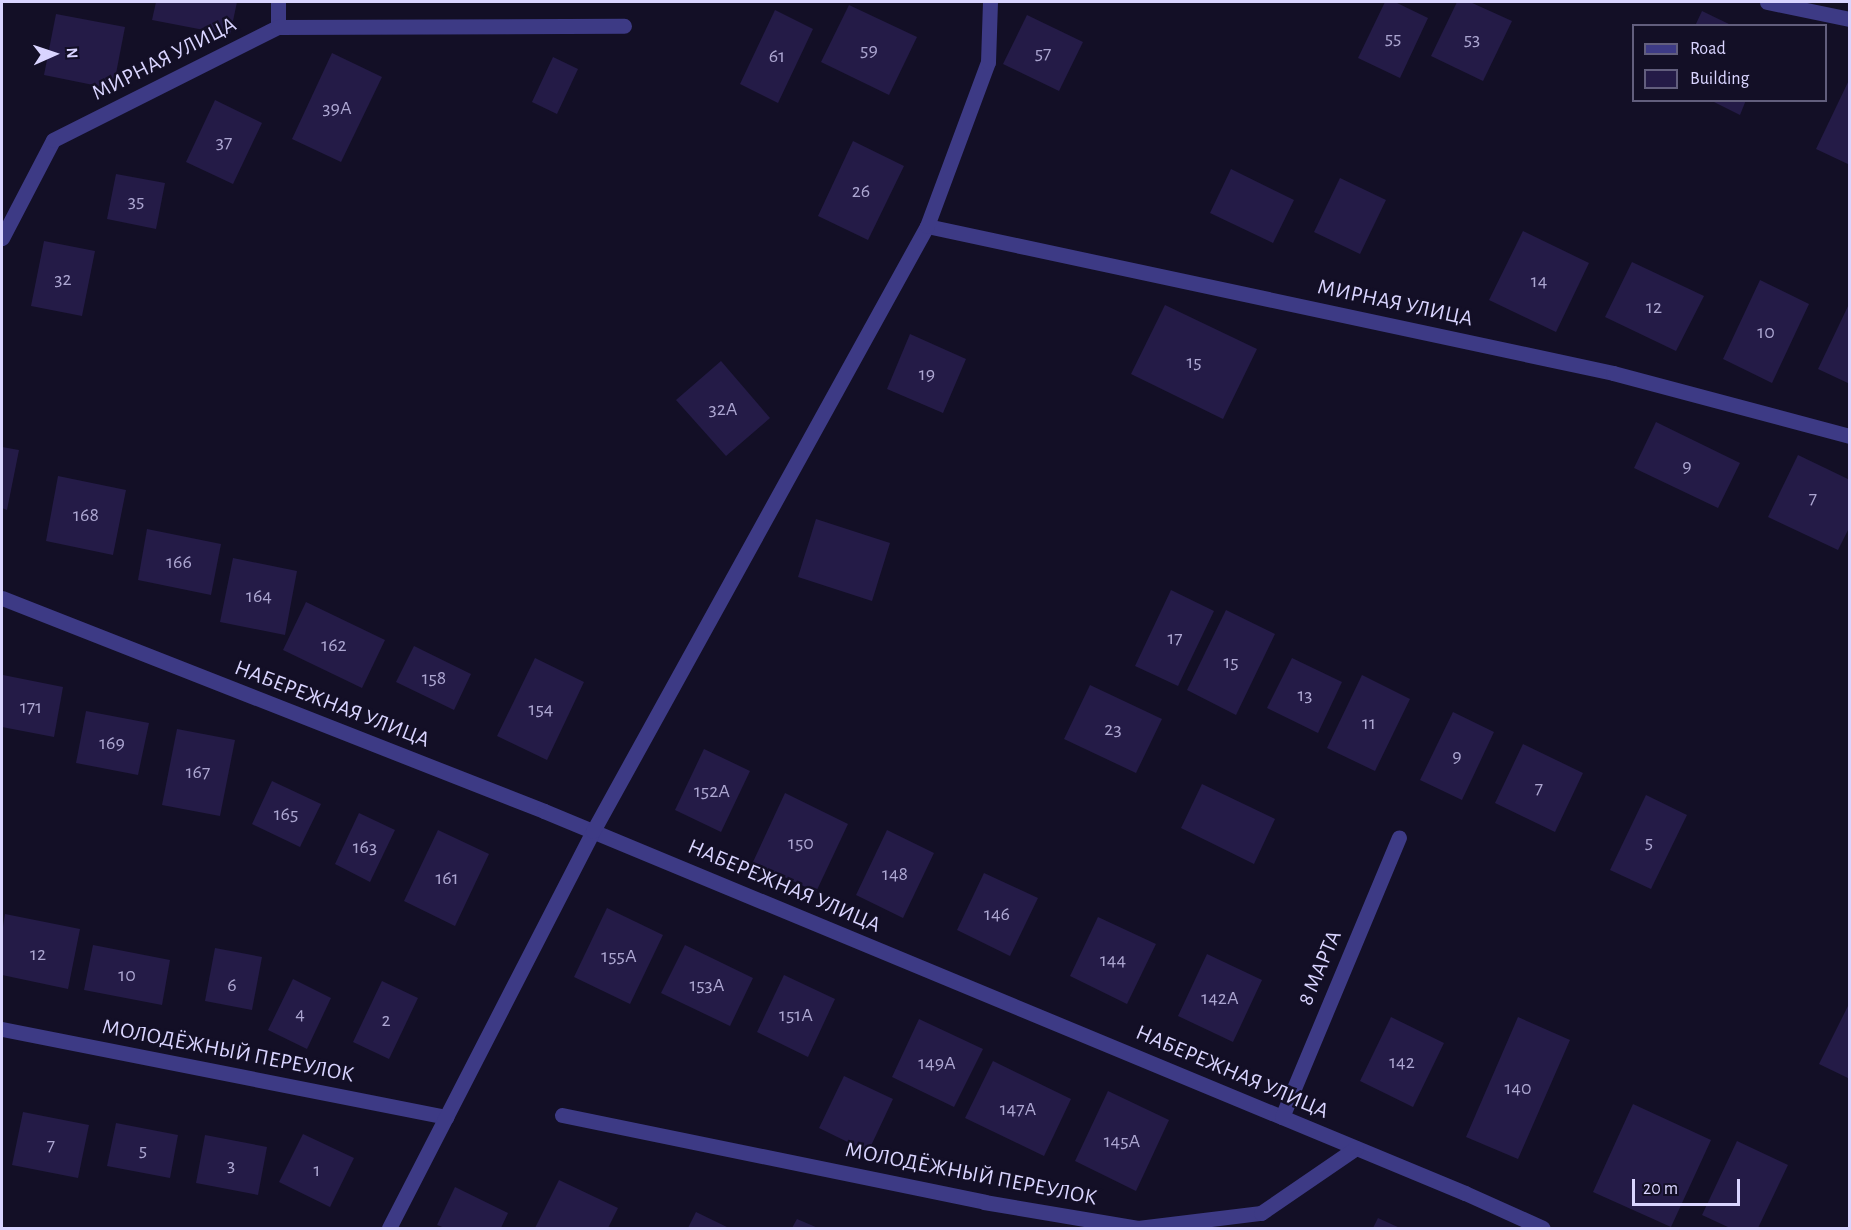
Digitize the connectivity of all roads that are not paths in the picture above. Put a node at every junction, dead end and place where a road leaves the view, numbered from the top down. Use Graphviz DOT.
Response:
graph roads {
  1 [pos="278,2"];
  2 [pos="990,2"];
  3 [pos="1767,2"];
  4 [pos="1850,20"];
  5 [pos="624,26"];
  6 [pos="278,27"];
  7 [pos="927,226"];
  8 [pos="2,238"];
  9 [pos="1850,436"];
  10 [pos="2,598"];
  11 [pos="593,831"];
  12 [pos="1399,837"];
  13 [pos="2,1029"];
  14 [pos="562,1115"];
  15 [pos="446,1117"];
  16 [pos="1282,1117"];
  17 [pos="1356,1148"];
  18 [pos="389,1228"];
  19 [pos="1543,1228"];
  1 -- 6 [label="street"];
  2 -- 7 [label="street"];
  3 -- 4 [label="street"];
  5 -- 6 [label="street, МИРНАЯ УЛИЦА"];
  6 -- 8 [label="street, МИРНАЯ УЛИЦА"];
  7 -- 9 [label="street, МИРНАЯ УЛИЦА"];
  7 -- 11 [label="street"];
  10 -- 11 [label="street, НАБЕРЕЖНАЯ УЛИЦА"];
  11 -- 15 [label="street"];
  11 -- 16 [label="street, НАБЕРЕЖНАЯ УЛИЦА"];
  12 -- 16 [label="street, 8 МАРТА"];
  13 -- 15 [label="street, МОЛОДЁЖНЫЙ ПЕРЕУЛОК"];
  14 -- 17 [label="street, МОЛОДЁЖНЫЙ ПЕРЕУЛОК"];
  15 -- 18 [label="street"];
  16 -- 17 [label="street, НАБЕРЕЖНАЯ УЛИЦА"];
  17 -- 19 [label="street, НАБЕРЕЖНАЯ УЛИЦА"];
}
